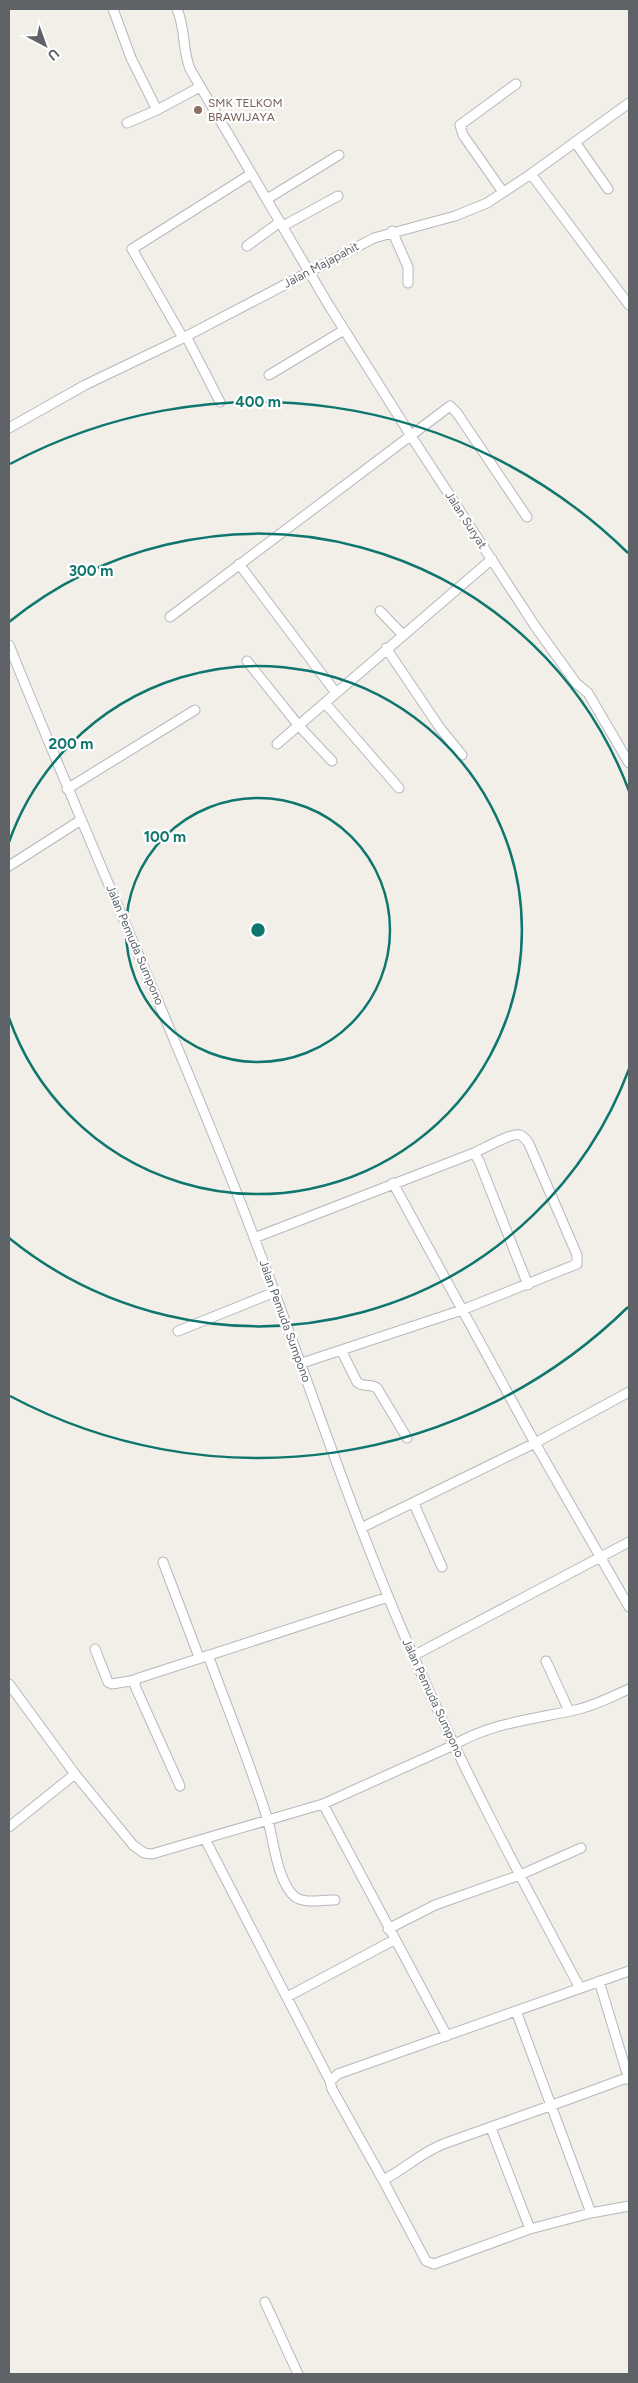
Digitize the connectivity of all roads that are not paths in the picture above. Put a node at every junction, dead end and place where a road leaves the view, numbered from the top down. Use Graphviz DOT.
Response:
graph roads {
  1 [pos="113,9"];
  2 [pos="177,9"];
  3 [pos="516,84"];
  4 [pos="200,87"];
  5 [pos="629,103"];
  6 [pos="157,110"];
  7 [pos="127,123"];
  8 [pos="575,142"];
  9 [pos="340,155"];
  10 [pos="251,174"];
  11 [pos="531,174"];
  12 [pos="608,189"];
  13 [pos="503,192"];
  14 [pos="338,196"];
  15 [pos="267,199"];
  16 [pos="281,224"];
  17 [pos="392,231"];
  18 [pos="247,246"];
  19 [pos="309,272"];
  20 [pos="408,283"];
  21 [pos="629,305"];
  22 [pos="344,330"];
  23 [pos="185,337"];
  24 [pos="269,375"];
  25 [pos="220,402"];
  26 [pos="9,428"];
  27 [pos="411,436"];
  28 [pos="527,517"];
  29 [pos="492,559"];
  30 [pos="239,564"];
  31 [pos="380,611"];
  32 [pos="170,617"];
  33 [pos="402,634"];
  34 [pos="9,645"];
  35 [pos="386,648"];
  36 [pos="247,661"];
  37 [pos="336,693"];
  38 [pos="325,703"];
  39 [pos="195,710"];
  40 [pos="299,726"];
  41 [pos="277,744"];
  42 [pos="626,750"];
  43 [pos="462,755"];
  44 [pos="332,761"];
  45 [pos="629,762"];
  46 [pos="399,788"];
  47 [pos="67,789"];
  48 [pos="80,820"];
  49 [pos="9,866"];
  50 [pos="474,1153"];
  51 [pos="393,1183"];
  52 [pos="254,1238"];
  53 [pos="528,1285"];
  54 [pos="275,1292"];
  55 [pos="462,1310"];
  56 [pos="178,1331"];
  57 [pos="341,1350"];
  58 [pos="302,1364"];
  59 [pos="629,1392"];
  60 [pos="407,1438"];
  61 [pos="535,1443"];
  62 [pos="414,1504"];
  63 [pos="362,1528"];
  64 [pos="629,1542"];
  65 [pos="600,1559"];
  66 [pos="164,1562"];
  67 [pos="442,1567"];
  68 [pos="388,1597"];
  69 [pos="629,1607"];
  70 [pos="95,1648"];
  71 [pos="203,1656"];
  72 [pos="413,1656"];
  73 [pos="546,1662"];
  74 [pos="136,1680"];
  75 [pos="9,1684"];
  76 [pos="629,1689"];
  77 [pos="569,1711"];
  78 [pos="454,1745"];
  79 [pos="74,1774"];
  80 [pos="180,1786"];
  81 [pos="322,1804"];
  82 [pos="268,1820"];
  83 [pos="9,1827"];
  84 [pos="205,1839"];
  85 [pos="581,1848"];
  86 [pos="520,1875"];
  87 [pos="335,1900"];
  88 [pos="388,1929"];
  89 [pos="394,1940"];
  90 [pos="629,1971"];
  91 [pos="599,1981"];
  92 [pos="580,1988"];
  93 [pos="288,1997"];
  94 [pos="516,2011"];
  95 [pos="447,2036"];
  96 [pos="629,2078"];
  97 [pos="330,2081"];
  98 [pos="552,2106"];
  99 [pos="491,2128"];
  100 [pos="384,2180"];
  101 [pos="629,2206"];
  102 [pos="591,2213"];
  103 [pos="530,2229"];
  104 [pos="265,2302"];
  105 [pos="298,2374"];
  1 -- 6 [label="street"];
  2 -- 4 [label="street, Jalan Suryat"];
  3 -- 13 [label="street"];
  4 -- 6 [label="street"];
  4 -- 10 [label="street, Jalan Suryat"];
  5 -- 8 [label="street, Jalan Majapahit"];
  6 -- 7 [label="street"];
  8 -- 11 [label="street, Jalan Majapahit"];
  8 -- 12 [label="street"];
  9 -- 15 [label="street"];
  10 -- 15 [label="street, Jalan Suryat"];
  10 -- 23 [label="street"];
  11 -- 13 [label="street, Jalan Majapahit"];
  11 -- 21 [label="street"];
  13 -- 17 [label="street, Jalan Majapahit"];
  14 -- 16 [label="street"];
  15 -- 16 [label="street, Jalan Suryat"];
  16 -- 18 [label="street"];
  16 -- 19 [label="street, Jalan Suryat"];
  17 -- 19 [label="street, Jalan Majapahit"];
  17 -- 20 [label="street"];
  19 -- 22 [label="street, Jalan Suryat"];
  19 -- 23 [label="street, Jalan Majapahit"];
  22 -- 24 [label="street"];
  22 -- 27 [label="street, Jalan Suryat"];
  23 -- 25 [label="street"];
  23 -- 26 [label="street, Jalan Majapahit"];
  27 -- 28 [label="street"];
  27 -- 29 [label="street, Jalan Suryat"];
  27 -- 30 [label="street"];
  29 -- 33 [label="street"];
  29 -- 42 [label="street, Jalan Suryat"];
  30 -- 32 [label="street"];
  30 -- 37 [label="street"];
  31 -- 33 [label="street"];
  33 -- 35 [label="street"];
  34 -- 47 [label="street, Jalan Pemuda Sumpono"];
  35 -- 37 [label="street"];
  35 -- 43 [label="street"];
  36 -- 40 [label="street"];
  37 -- 38 [label="street"];
  38 -- 40 [label="street"];
  38 -- 46 [label="street"];
  39 -- 47 [label="street"];
  40 -- 41 [label="street"];
  40 -- 44 [label="street"];
  42 -- 45 [label="street, Jalan Suryat"];
  47 -- 48 [label="street, Jalan Pemuda Sumpono"];
  48 -- 49 [label="street"];
  48 -- 52 [label="street, Jalan Pemuda Sumpono"];
  50 -- 51 [label="street"];
  50 -- 53 [label="street"];
  50 -- 53 [label="street"];
  51 -- 52 [label="street"];
  51 -- 55 [label="street"];
  52 -- 54 [label="street, Jalan Pemuda Sumpono"];
  53 -- 55 [label="street"];
  54 -- 56 [label="street"];
  54 -- 58 [label="street, Jalan Pemuda Sumpono"];
  55 -- 57 [label="street"];
  55 -- 61 [label="street"];
  57 -- 58 [label="street"];
  57 -- 60 [label="street"];
  58 -- 63 [label="street, Jalan Pemuda Sumpono"];
  59 -- 61 [label="street"];
  61 -- 62 [label="street"];
  61 -- 65 [label="street"];
  62 -- 63 [label="street"];
  62 -- 67 [label="street"];
  63 -- 68 [label="street, Jalan Pemuda Sumpono"];
  64 -- 65 [label="street"];
  65 -- 69 [label="street"];
  65 -- 72 [label="street"];
  66 -- 71 [label="street"];
  68 -- 71 [label="street"];
  68 -- 72 [label="street, Jalan Pemuda Sumpono"];
  70 -- 74 [label="street"];
  71 -- 74 [label="street"];
  71 -- 82 [label="street"];
  72 -- 78 [label="street, Jalan Pemuda Sumpono"];
  73 -- 77 [label="street"];
  74 -- 80 [label="street"];
  75 -- 79 [label="street"];
  76 -- 77 [label="street"];
  77 -- 78 [label="street"];
  78 -- 81 [label="street"];
  78 -- 86 [label="street, Jalan Pemuda Sumpono"];
  79 -- 83 [label="street"];
  79 -- 84 [label="street"];
  81 -- 82 [label="street"];
  81 -- 88 [label="street"];
  82 -- 84 [label="street"];
  82 -- 87 [label="street"];
  84 -- 93 [label="street"];
  85 -- 86 [label="street"];
  86 -- 88 [label="street"];
  86 -- 92 [label="street, Jalan Pemuda Sumpono"];
  88 -- 89 [label="street"];
  89 -- 93 [label="street"];
  89 -- 95 [label="street"];
  90 -- 91 [label="street"];
  91 -- 92 [label="street"];
  91 -- 96 [label="street"];
  92 -- 94 [label="street"];
  93 -- 97 [label="street"];
  94 -- 95 [label="street"];
  94 -- 98 [label="street"];
  95 -- 97 [label="street"];
  96 -- 98 [label="street"];
  97 -- 100 [label="street"];
  98 -- 99 [label="street"];
  98 -- 102 [label="street"];
  99 -- 100 [label="street"];
  99 -- 103 [label="street"];
  100 -- 103 [label="street"];
  101 -- 102 [label="street"];
  102 -- 103 [label="street"];
  104 -- 105 [label="street"];
}
